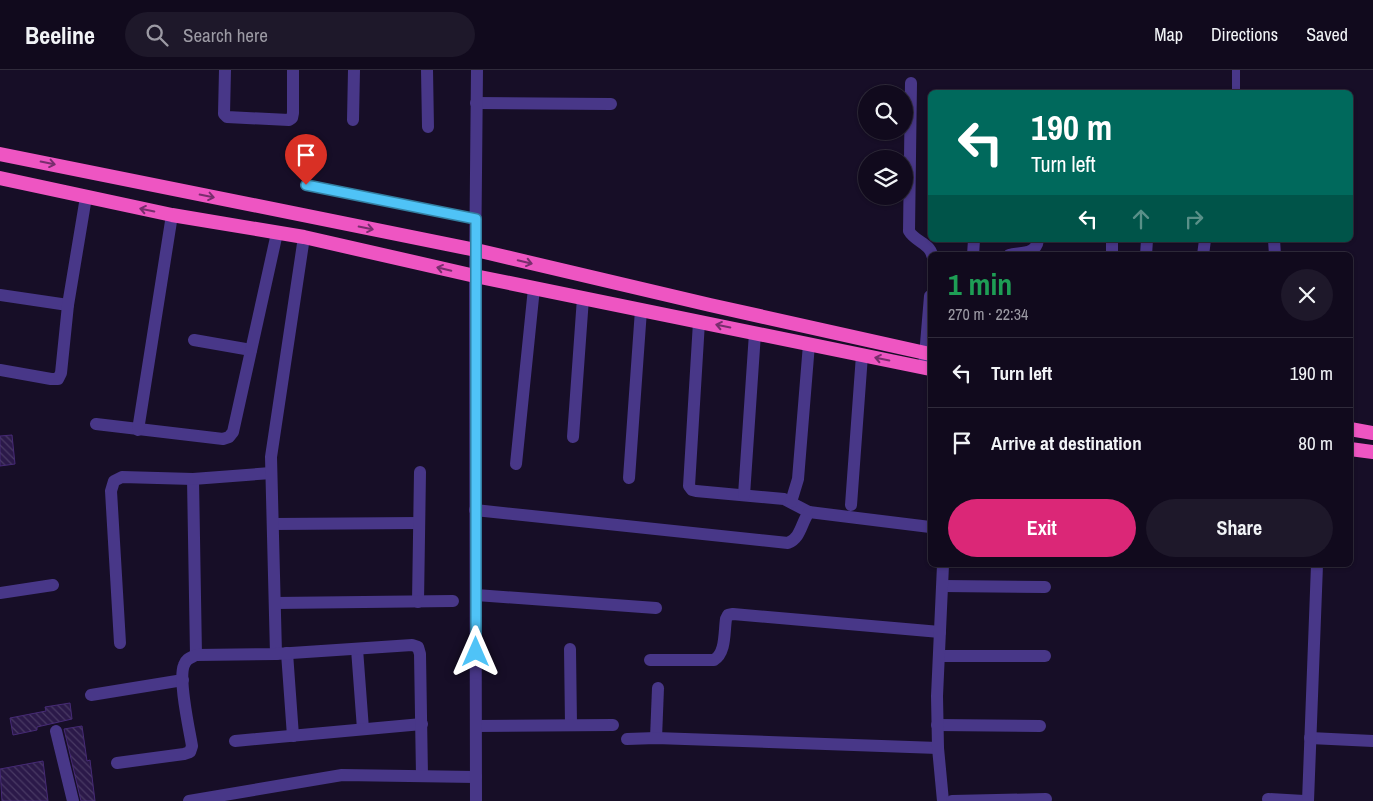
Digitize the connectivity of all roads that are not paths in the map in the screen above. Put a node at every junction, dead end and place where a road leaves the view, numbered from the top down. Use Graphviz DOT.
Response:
graph roads {
  1 [pos="225,70"];
  2 [pos="293,70"];
  3 [pos="354,70"];
  4 [pos="427,70"];
  5 [pos="476,70"];
  6 [pos="1236,70"];
  7 [pos="911,82"];
  8 [pos="1236,90"];
  9 [pos="476,103"];
  10 [pos="611,104"];
  11 [pos="353,120"];
  12 [pos="428,127"];
  13 [pos="0,154"];
  14 [pos="0,178"];
  15 [pos="306,185"];
  16 [pos="86,197"];
  17 [pos="172,215"];
  18 [pos="476,219"];
  19 [pos="277,233"];
  20 [pos="304,237"];
  21 [pos="1038,242"];
  22 [pos="476,250"];
  23 [pos="932,252"];
  24 [pos="1028,252"];
  25 [pos="475,276"];
  26 [pos="534,288"];
  27 [pos="0,295"];
  28 [pos="583,298"];
  29 [pos="68,305"];
  30 [pos="641,310"];
  31 [pos="699,322"];
  32 [pos="755,333"];
  33 [pos="194,340"];
  34 [pos="809,344"];
  35 [pos="251,350"];
  36 [pos="928,354"];
  37 [pos="862,355"];
  38 [pos="927,368"];
  39 [pos="0,370"];
  40 [pos="96,424"];
  41 [pos="138,430"];
  42 [pos="1353,430"];
  43 [pos="1373,433"];
  44 [pos="573,437"];
  45 [pos="1353,449"];
  46 [pos="1373,452"];
  47 [pos="516,464"];
  48 [pos="420,472"];
  49 [pos="271,473"];
  50 [pos="629,478"];
  51 [pos="193,479"];
  52 [pos="744,495"];
  53 [pos="791,502"];
  54 [pos="851,505"];
  55 [pos="475,510"];
  56 [pos="809,512"];
  57 [pos="419,523"];
  58 [pos="272,524"];
  59 [pos="928,527"];
  60 [pos="943,567"];
  61 [pos="1317,567"];
  62 [pos="52,585"];
  63 [pos="942,586"];
  64 [pos="1045,587"];
  65 [pos="0,593"];
  66 [pos="476,596"];
  67 [pos="453,601"];
  68 [pos="418,602"];
  69 [pos="274,603"];
  70 [pos="656,608"];
  71 [pos="940,632"];
  72 [pos="120,643"];
  73 [pos="357,649"];
  74 [pos="570,649"];
  75 [pos="281,654"];
  76 [pos="196,655"];
  77 [pos="939,656"];
  78 [pos="1045,656"];
  79 [pos="650,660"];
  80 [pos="183,680"];
  81 [pos="658,688"];
  82 [pos="91,694"];
  83 [pos="422,724"];
  84 [pos="571,725"];
  85 [pos="613,725"];
  86 [pos="476,726"];
  87 [pos="937,726"];
  88 [pos="1040,726"];
  89 [pos="363,730"];
  90 [pos="56,731"];
  91 [pos="293,736"];
  92 [pos="656,738"];
  93 [pos="1310,738"];
  94 [pos="627,739"];
  95 [pos="235,741"];
  96 [pos="1373,741"];
  97 [pos="938,748"];
  98 [pos="117,763"];
  99 [pos="422,776"];
  100 [pos="476,777"];
  101 [pos="263,788"];
  102 [pos="208,799"];
  103 [pos="1046,799"];
  104 [pos="1268,799"];
  105 [pos="73,801"];
  106 [pos="189,801"];
  107 [pos="265,801"];
  108 [pos="476,801"];
  109 [pos="943,801"];
  110 [pos="952,801"];
  111 [pos="1304,801"];
  112 [pos="1308,801"];
  1 -- 2 [label="street"];
  3 -- 11 [label="street"];
  4 -- 12 [label="street"];
  5 -- 9 [label="street"];
  6 -- 8 [label="lane"];
  7 -- 23 [label="street"];
  9 -- 10 [label="street"];
  9 -- 18 [label="street"];
  13 -- 22 [label="highway, one-way"];
  14 -- 16 [label="highway"];
  15 -- 18 [label="lane"];
  17 -- 16 [label="highway, one-way"];
  16 -- 29 [label="street"];
  17 -- 19 [label="highway"];
  17 -- 41 [label="street"];
  18 -- 22 [label="street"];
  19 -- 20 [label="highway"];
  19 -- 35 [label="street"];
  25 -- 20 [label="highway, one-way"];
  20 -- 49 [label="street"];
  21 -- 24 [label="street"];
  22 -- 25 [label="street"];
  22 -- 36 [label="highway, one-way"];
  25 -- 26 [label="highway"];
  25 -- 55 [label="street"];
  26 -- 28 [label="highway"];
  26 -- 47 [label="street"];
  27 -- 29 [label="street"];
  28 -- 30 [label="highway"];
  28 -- 44 [label="street"];
  29 -- 39 [label="street"];
  30 -- 31 [label="highway"];
  30 -- 50 [label="street"];
  32 -- 31 [label="highway, one-way"];
  31 -- 52 [label="street"];
  32 -- 34 [label="highway"];
  32 -- 52 [label="street"];
  33 -- 35 [label="street"];
  34 -- 37 [label="highway"];
  34 -- 53 [label="street"];
  35 -- 41 [label="street"];
  36 -- 38 [label="street"];
  38 -- 37 [label="highway, one-way"];
  37 -- 54 [label="street"];
  40 -- 41 [label="street"];
  42 -- 43 [label="highway"];
  45 -- 46 [label="highway"];
  48 -- 57 [label="street"];
  49 -- 51 [label="street"];
  49 -- 58 [label="street"];
  51 -- 72 [label="street"];
  51 -- 76 [label="street"];
  52 -- 53 [label="street"];
  53 -- 56 [label="street"];
  55 -- 56 [label="street"];
  55 -- 66 [label="street"];
  56 -- 59 [label="street"];
  57 -- 58 [label="street"];
  57 -- 68 [label="street"];
  58 -- 69 [label="street"];
  60 -- 63 [label="street"];
  61 -- 93 [label="street"];
  62 -- 65 [label="street"];
  63 -- 64 [label="street"];
  63 -- 71 [label="street"];
  66 -- 70 [label="street"];
  66 -- 86 [label="street"];
  67 -- 68 [label="street"];
  68 -- 69 [label="street"];
  69 -- 75 [label="street"];
  71 -- 77 [label="street"];
  71 -- 79 [label="street"];
  73 -- 75 [label="street"];
  73 -- 83 [label="street"];
  73 -- 89 [label="street"];
  74 -- 84 [label="street"];
  75 -- 76 [label="street"];
  75 -- 91 [label="street"];
  76 -- 80 [label="street"];
  77 -- 78 [label="street"];
  77 -- 87 [label="street"];
  80 -- 82 [label="street"];
  80 -- 98 [label="street"];
  81 -- 92 [label="street"];
  83 -- 89 [label="street"];
  83 -- 99 [label="street"];
  84 -- 85 [label="street"];
  84 -- 86 [label="street"];
  86 -- 100 [label="street"];
  87 -- 88 [label="street"];
  87 -- 97 [label="street"];
  89 -- 91 [label="street"];
  90 -- 105 [label="street"];
  91 -- 95 [label="street"];
  92 -- 94 [label="street"];
  92 -- 97 [label="street"];
  93 -- 96 [label="street"];
  93 -- 112 [label="street"];
  97 -- 109 [label="street"];
  99 -- 100 [label="street"];
  99 -- 101 [label="street"];
  100 -- 108 [label="street"];
  101 -- 102 [label="street"];
  101 -- 107 [label="street"];
  102 -- 106 [label="street"];
  103 -- 110 [label="street"];
  104 -- 111 [label="street"];
}
